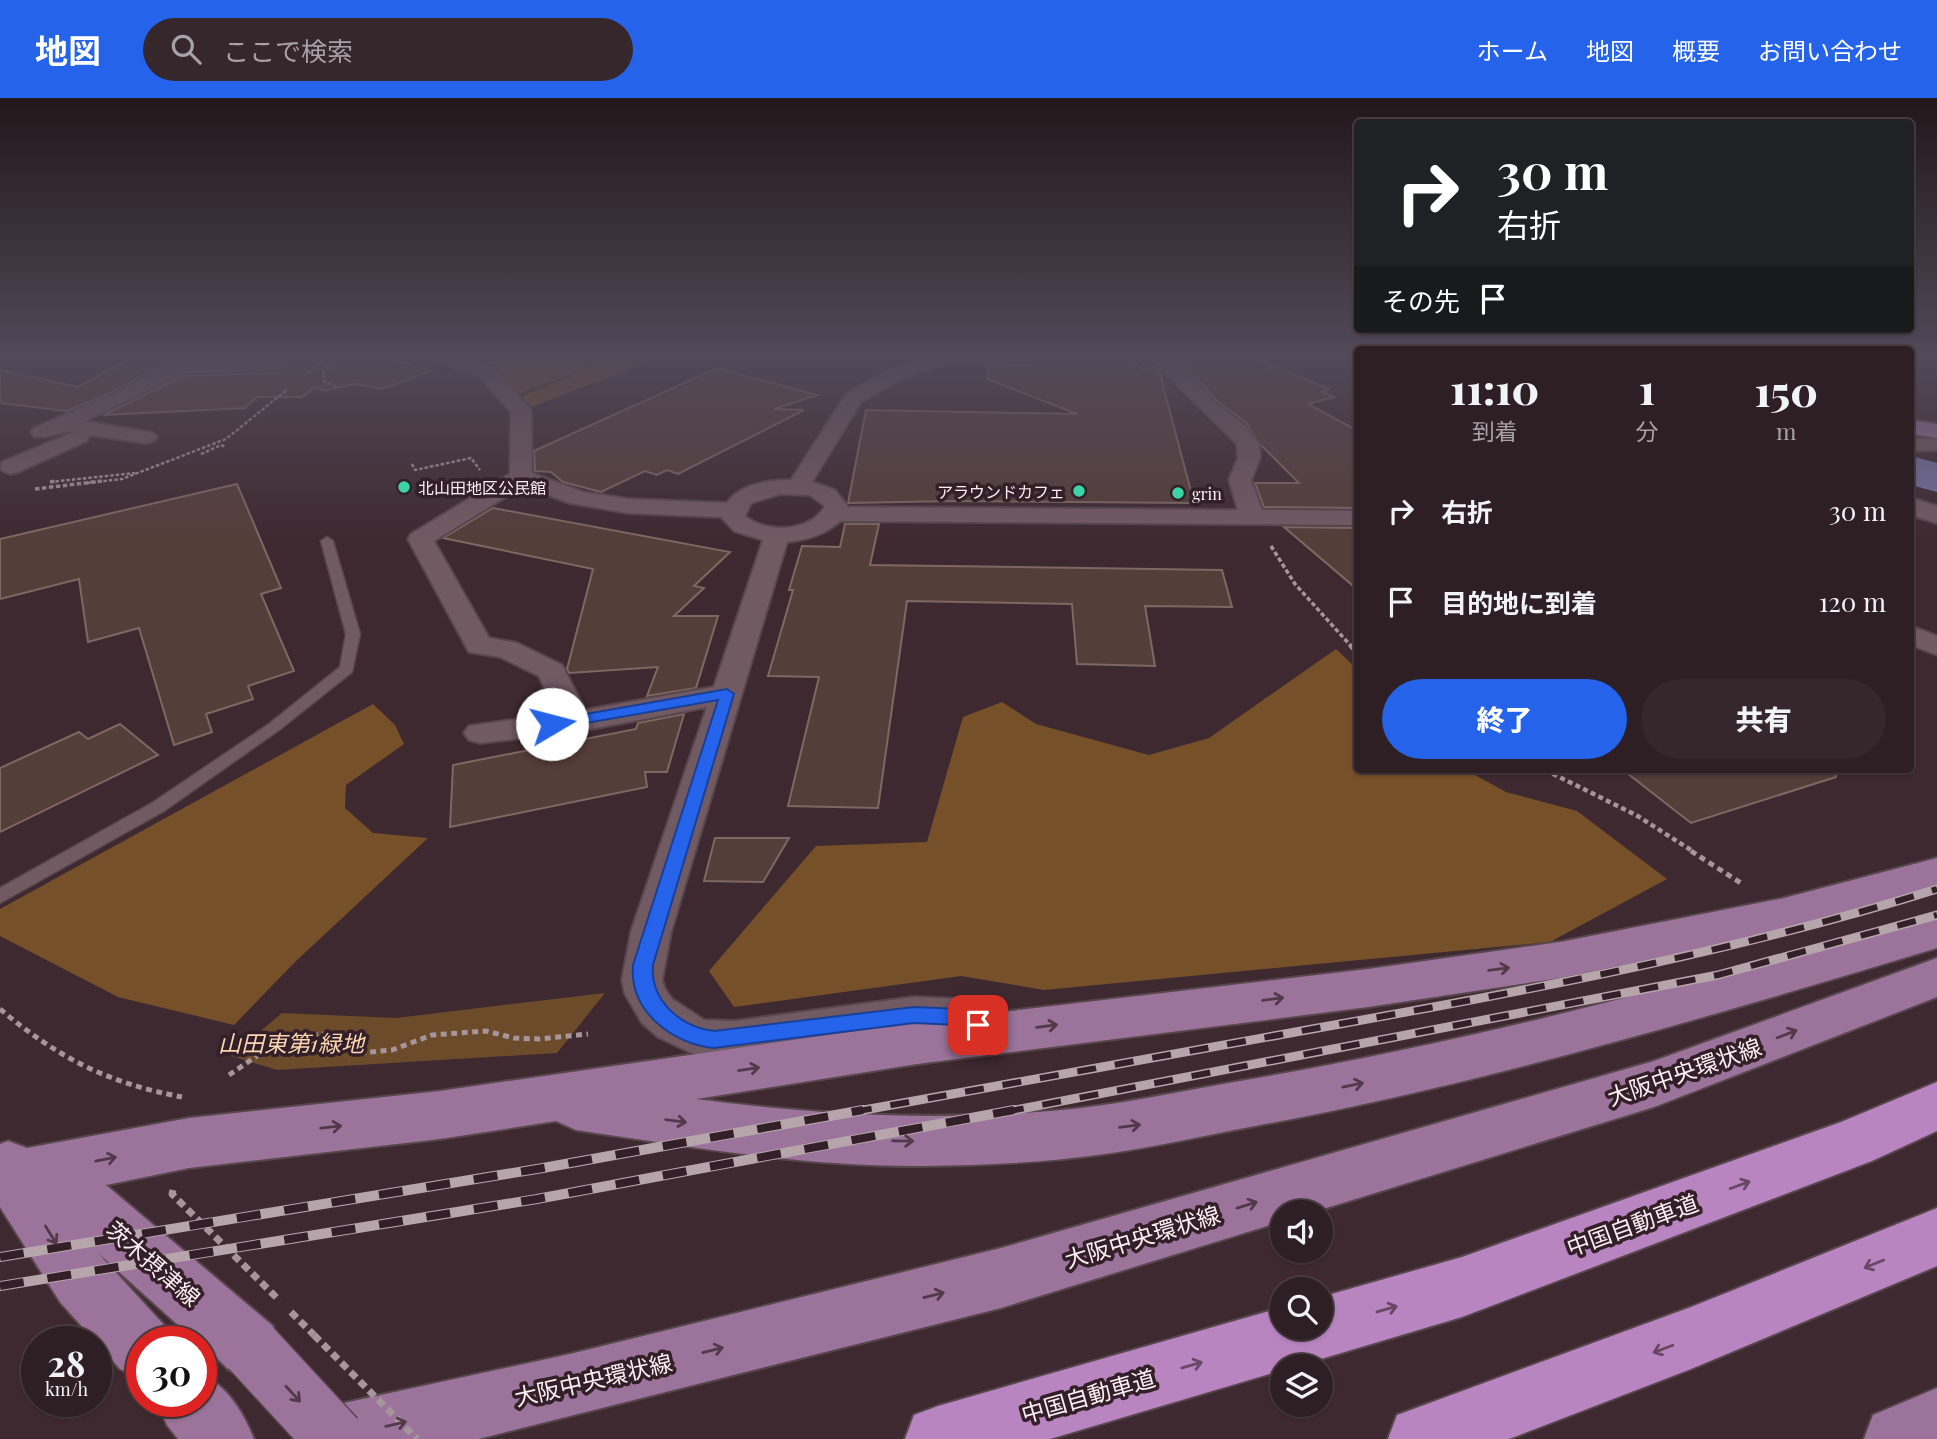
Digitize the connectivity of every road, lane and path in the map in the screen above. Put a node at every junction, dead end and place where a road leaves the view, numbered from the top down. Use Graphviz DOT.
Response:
graph roads {
  1 [pos="79,416"];
  2 [pos="521,416"];
  3 [pos="842,416"];
  4 [pos="1219,416"];
  5 [pos="61,424"];
  6 [pos="1914,427"];
  7 [pos="98,430"];
  8 [pos="1937,431"];
  9 [pos="41,432"];
  10 [pos="146,437"];
  11 [pos="1937,443"];
  12 [pos="1914,445"];
  13 [pos="226,447"];
  14 [pos="193,454"];
  15 [pos="471,458"];
  16 [pos="412,464"];
  17 [pos="10,467"];
  18 [pos="143,472"];
  19 [pos="521,477"];
  20 [pos="36,484"];
  21 [pos="798,487"];
  22 [pos="1914,507"];
  23 [pos="733,510"];
  24 [pos="835,514"];
  25 [pos="1937,515"];
  26 [pos="1253,518"];
  27 [pos="1354,518"];
  28 [pos="778,535"];
  29 [pos="327,541"];
  30 [pos="1914,636"];
  31 [pos="1937,646"];
  32 [pos="1354,650"];
  33 [pos="727,694"];
  34 [pos="575,722"];
  35 [pos="480,733"];
  36 [pos="1551,773"];
  37 [pos="1937,874"];
  38 [pos="1745,886"];
  39 [pos="0,896"];
  40 [pos="1937,930"];
  41 [pos="1937,977"];
  42 [pos="0,1010"];
  43 [pos="996,1033"];
  44 [pos="588,1034"];
  45 [pos="229,1075"];
  46 [pos="195,1099"];
  47 [pos="536,1100"];
  48 [pos="1937,1106"];
  49 [pos="5,1170"];
  50 [pos="174,1179"];
  51 [pos="1937,1237"];
  52 [pos="1333,1324"];
  53 [pos="126,1330"];
  54 [pos="1279,1340"];
  55 [pos="203,1417"];
  56 [pos="1937,1421"];
  57 [pos="221,1439"];
  58 [pos="332,1439"];
  59 [pos="417,1439"];
  60 [pos="938,1439"];
  61 [pos="1421,1439"];
  62 [pos="1897,1439"];
  1 -- 5 [label="street"];
  2 -- 19 [label="street"];
  3 -- 21 [label="street"];
  4 -- 26 [label="street"];
  5 -- 7 [label="street"];
  5 -- 9 [label="street"];
  6 -- 8 [label="main road"];
  7 -- 10 [label="street"];
  7 -- 17 [label="street"];
  11 -- 12 [label="street"];
  13 -- 14 [label="path"];
  15 -- 16 [label="path"];
  18 -- 20 [label="path"];
  19 -- 23 [label="street"];
  19 -- 34 [label="street"];
  21 -- 23 [label="street"];
  21 -- 24 [label="street"];
  22 -- 25 [label="main road"];
  23 -- 28 [label="street"];
  24 -- 26 [label="street"];
  24 -- 28 [label="street"];
  26 -- 27 [label="street"];
  26 -- 32 [label="path"];
  28 -- 33 [label="street"];
  29 -- 39 [label="lane"];
  30 -- 31 [label="street"];
  33 -- 34 [label="street"];
  33 -- 43 [label="street"];
  34 -- 35 [label="street"];
  36 -- 38 [label="path"];
  43 -- 37 [label="main road, one-way"];
  47 -- 40 [label="main road, one-way"];
  58 -- 41 [label="main road, 大阪中央環状線, one-way"];
  42 -- 46 [label="path"];
  47 -- 43 [label="main road, one-way"];
  44 -- 45 [label="path"];
  49 -- 47 [label="main road, one-way"];
  52 -- 48 [label="highway, 中国自動車道, one-way"];
  49 -- 53 [label="main road, one-way"];
  49 -- 58 [label="main road, 茨木摂津線, one-way, bridge"];
  50 -- 59 [label="path, bridge"];
  51 -- 61 [label="highway, one-way"];
  60 -- 54 [label="highway, 中国自動車道, one-way"];
  55 -- 57 [label="main road"];
  56 -- 62 [label="main road"];
}
